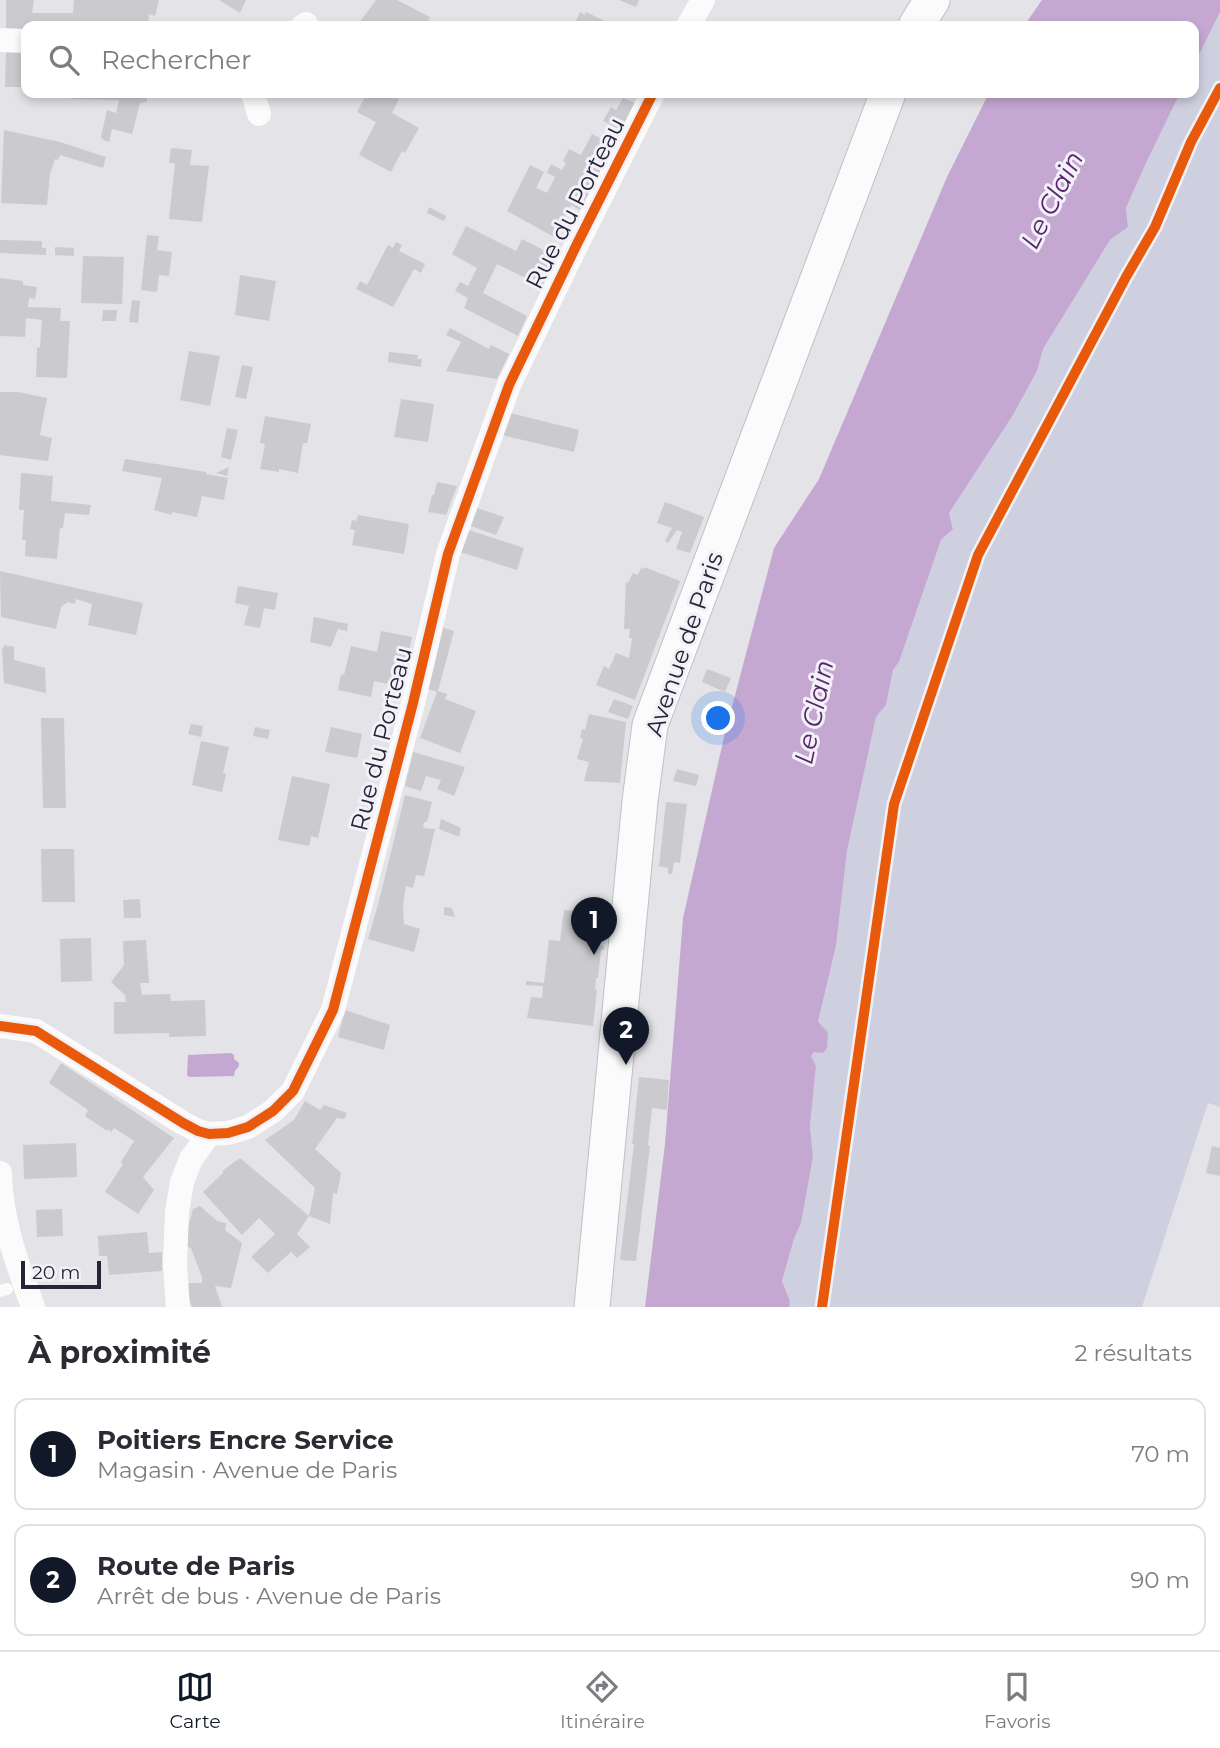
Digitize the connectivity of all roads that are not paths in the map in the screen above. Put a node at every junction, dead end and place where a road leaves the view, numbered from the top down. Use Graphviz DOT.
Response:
graph roads {
  1 [pos="703,0"];
  2 [pos="932,0"];
  3 [pos="691,21"];
  4 [pos="919,21"];
  5 [pos="0,40"];
  6 [pos="21,41"];
  7 [pos="650,98"];
  8 [pos="886,98"];
  9 [pos="0,1026"];
  10 [pos="209,1134"];
  11 [pos="0,1173"];
  12 [pos="33,1307"];
  13 [pos="178,1307"];
  14 [pos="592,1307"];
  1 -- 3 [label="street"];
  2 -- 4 [label="main road"];
  5 -- 6 [label="street"];
  7 -- 10 [label="street, Rue du Porteau"];
  8 -- 14 [label="main road, Avenue de Paris"];
  9 -- 10 [label="street"];
  10 -- 13 [label="street"];
  11 -- 12 [label="street"];
}
